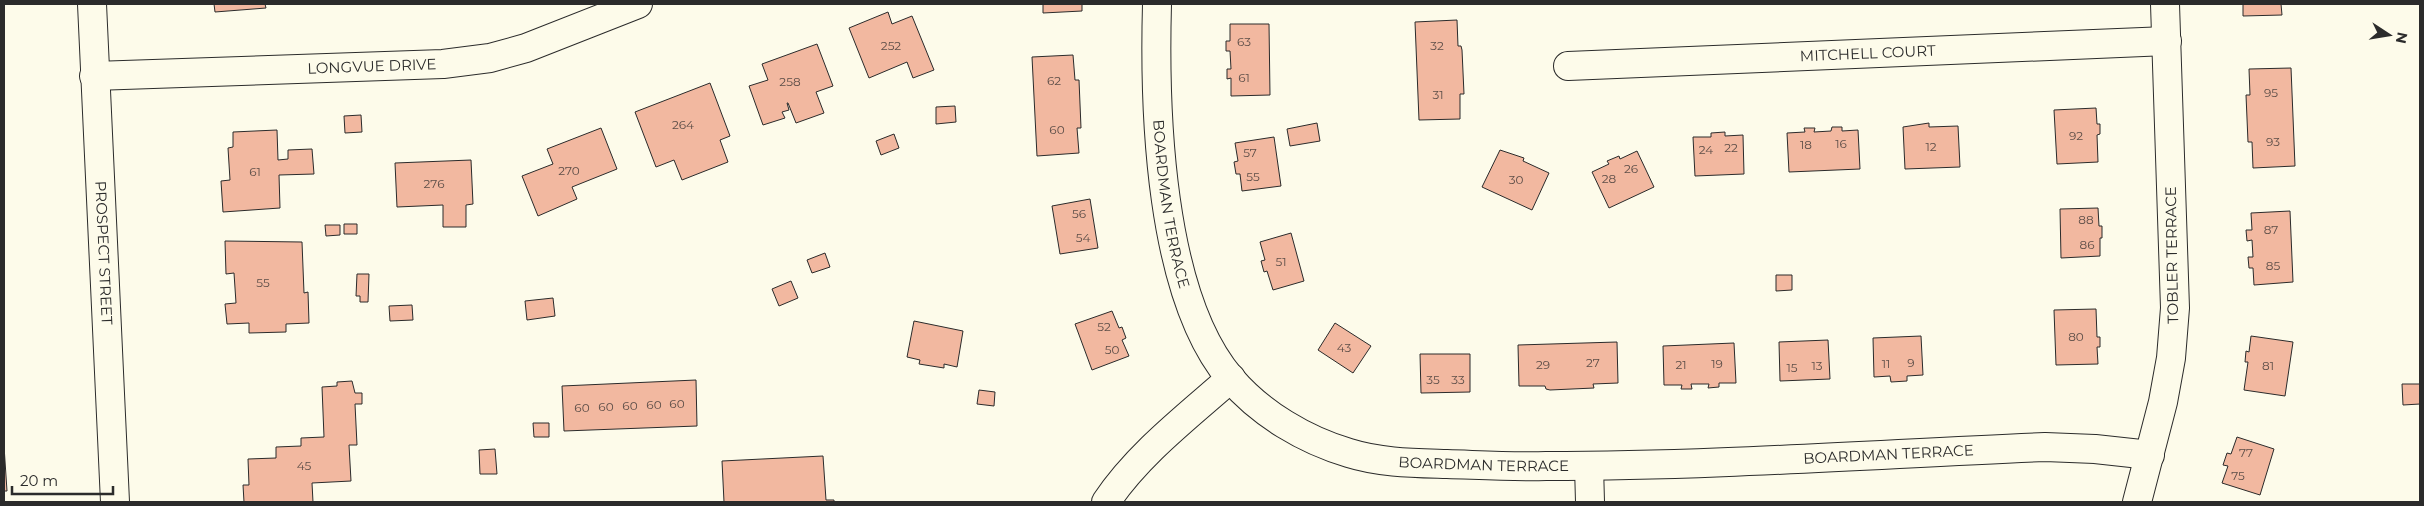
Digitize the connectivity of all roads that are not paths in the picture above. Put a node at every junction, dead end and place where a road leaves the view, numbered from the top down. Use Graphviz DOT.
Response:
graph roads {
  1 [pos="92,4"];
  2 [pos="638,4"];
  3 [pos="1157,4"];
  4 [pos="2165,4"];
  5 [pos="2167,41"];
  6 [pos="1568,66"];
  7 [pos="94,76"];
  8 [pos="1231,378"];
  9 [pos="2150,456"];
  10 [pos="1589,466"];
  11 [pos="115,502"];
  12 [pos="1106,502"];
  13 [pos="1590,502"];
  14 [pos="2138,502"];
  1 -- 7 [label="street, PROSPECT STREET"];
  2 -- 7 [label="street, LONGVUE DRIVE"];
  3 -- 8 [label="street, BOARDMAN TERRACE"];
  4 -- 5 [label="street, TOBLER TERRACE"];
  5 -- 6 [label="street, MITCHELL COURT"];
  5 -- 9 [label="street, TOBLER TERRACE"];
  7 -- 11 [label="street, PROSPECT STREET"];
  8 -- 10 [label="street, BOARDMAN TERRACE"];
  8 -- 12 [label="street"];
  9 -- 10 [label="street, BOARDMAN TERRACE"];
  9 -- 14 [label="street, TOBLER TERRACE"];
  10 -- 13 [label="street"];
}
